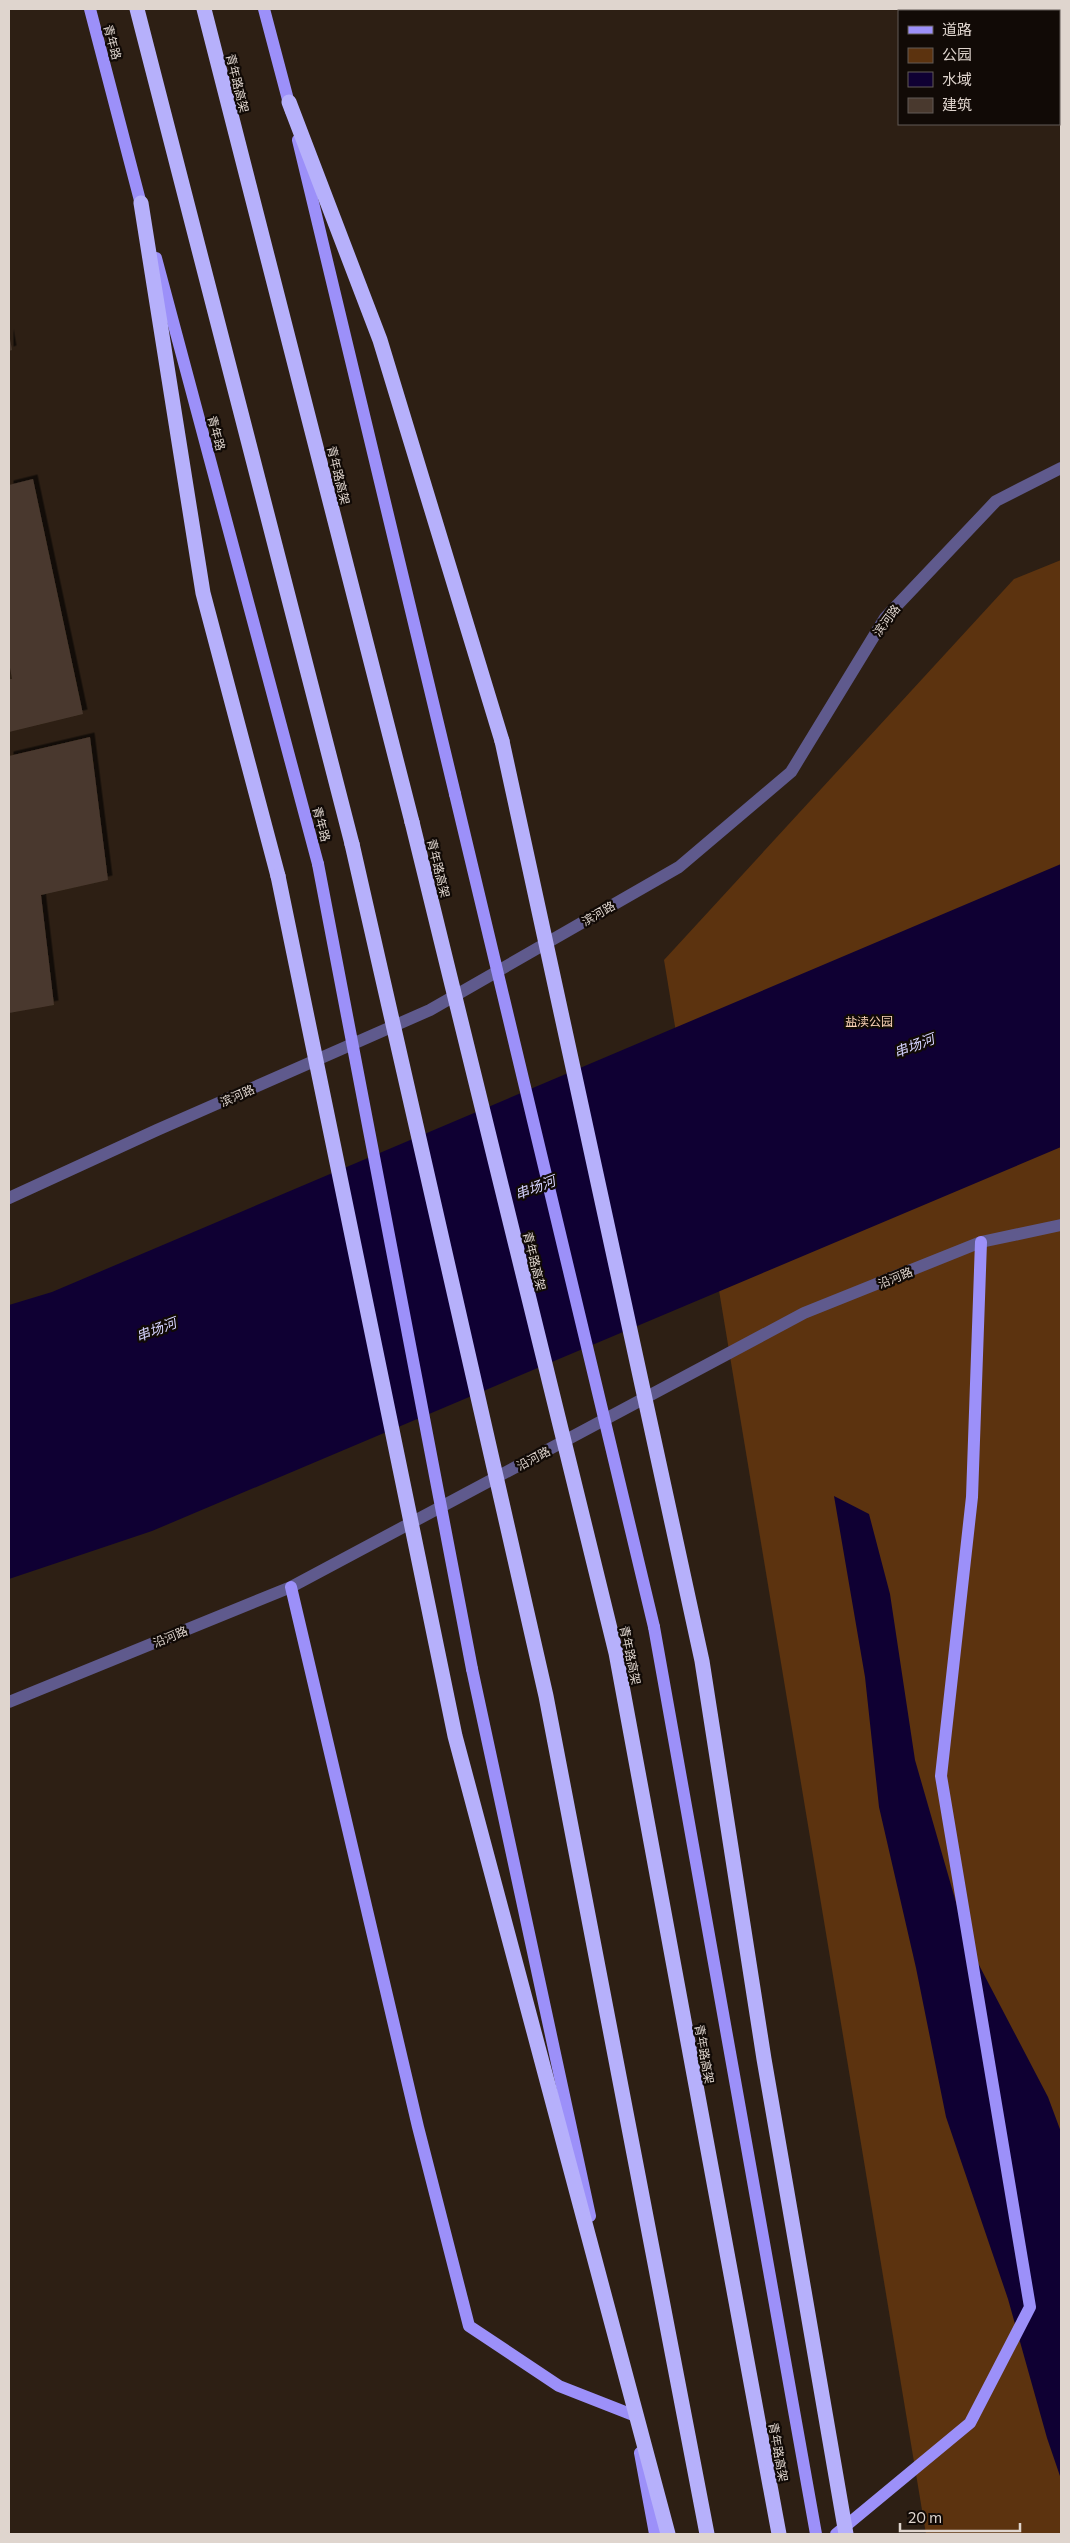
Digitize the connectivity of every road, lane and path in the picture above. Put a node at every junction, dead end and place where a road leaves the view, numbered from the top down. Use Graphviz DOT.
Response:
graph roads {
  1 [pos="90,9"];
  2 [pos="137,9"];
  3 [pos="204,9"];
  4 [pos="264,9"];
  5 [pos="289,102"];
  6 [pos="141,203"];
  7 [pos="1061,468"];
  8 [pos="9,1198"];
  9 [pos="1061,1225"];
  10 [pos="981,1242"];
  11 [pos="291,1588"];
  12 [pos="9,1702"];
  13 [pos="633,2415"];
  14 [pos="655,2534"];
  15 [pos="668,2534"];
  16 [pos="707,2534"];
  17 [pos="778,2534"];
  18 [pos="816,2534"];
  19 [pos="836,2534"];
  20 [pos="846,2534"];
  1 -- 6 [label="main road, 青年路"];
  2 -- 16 [label="highway, bridge"];
  3 -- 17 [label="highway, 青年路高架, bridge"];
  4 -- 5 [label="main road"];
  5 -- 18 [label="main road, bridge"];
  5 -- 20 [label="highway, bridge"];
  6 -- 13 [label="main road, 青年路, bridge"];
  6 -- 15 [label="highway, bridge"];
  7 -- 8 [label="street, 滨河路"];
  9 -- 10 [label="street, 沿河路"];
  10 -- 11 [label="street, 沿河路"];
  10 -- 19 [label="main road"];
  11 -- 12 [label="street, 沿河路"];
  11 -- 13 [label="main road"];
  13 -- 14 [label="main road, 青年路"];
}
